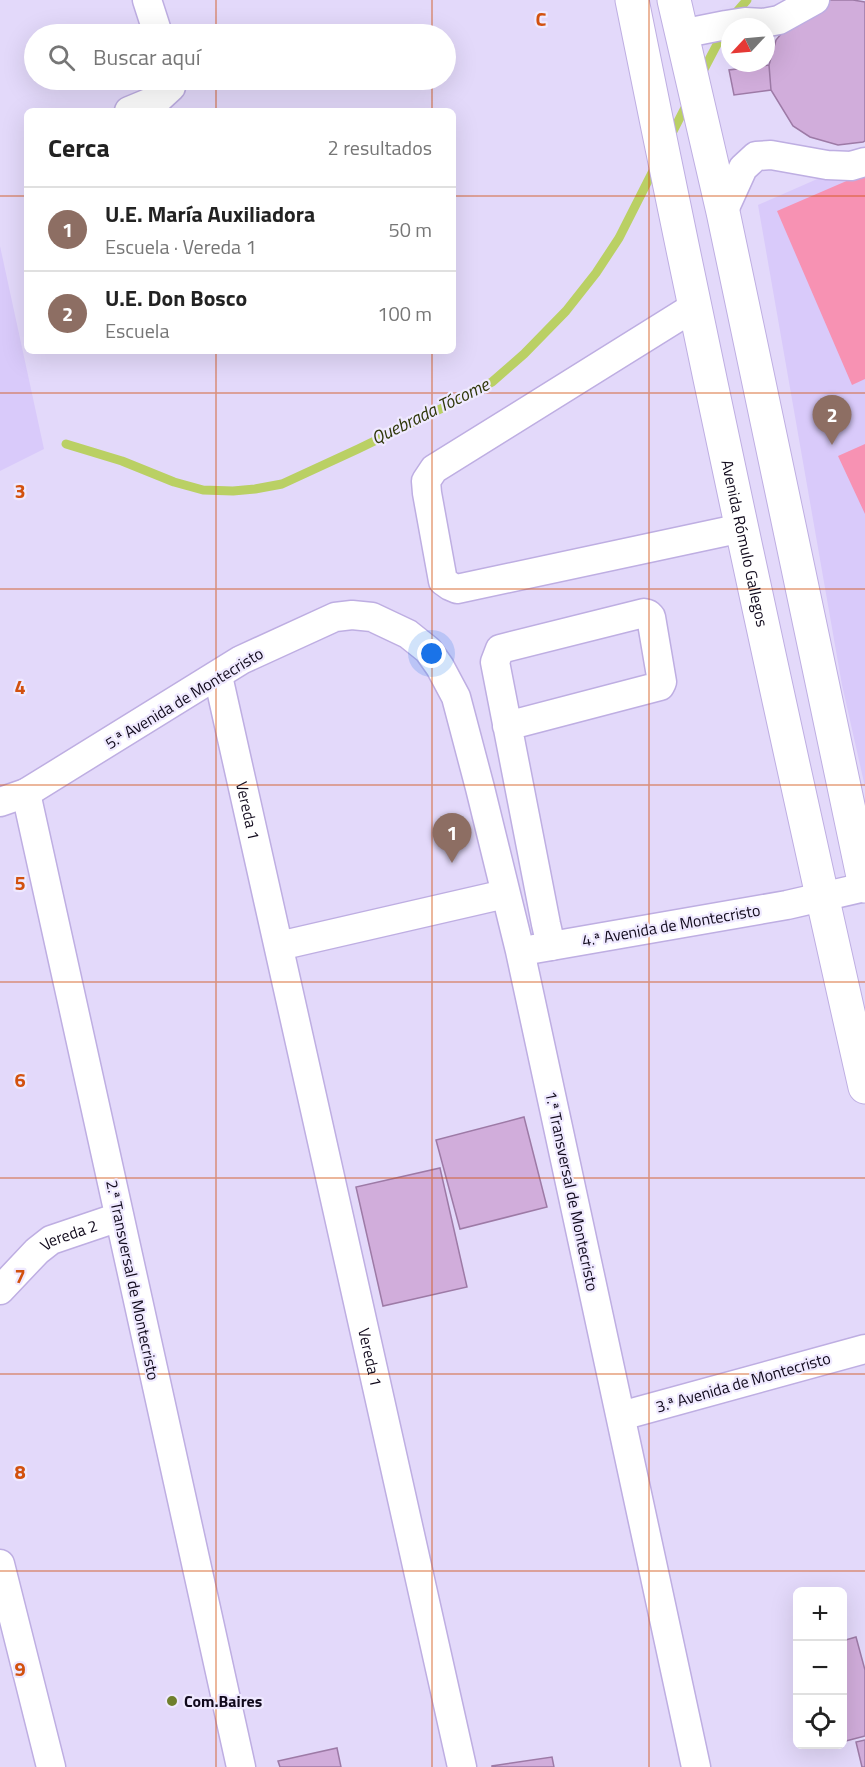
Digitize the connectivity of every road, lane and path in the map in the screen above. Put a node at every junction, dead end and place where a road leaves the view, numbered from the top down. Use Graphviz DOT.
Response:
graph roads {
  1 [pos="147,0"];
  2 [pos="632,0"];
  3 [pos="674,0"];
  4 [pos="814,0"];
  5 [pos="155,24"];
  6 [pos="681,34"];
  7 [pos="168,90"];
  8 [pos="136,108"];
  9 [pos="865,162"];
  10 [pos="723,212"];
  11 [pos="694,307"];
  12 [pos="742,528"];
  13 [pos="408,634"];
  14 [pos="218,676"];
  15 [pos="507,726"];
  16 [pos="13,797"];
  17 [pos="865,886"];
  18 [pos="505,894"];
  19 [pos="821,898"];
  20 [pos="279,946"];
  21 [pos="551,946"];
  22 [pos="520,951"];
  23 [pos="865,1087"];
  24 [pos="119,1217"];
  25 [pos="0,1289"];
  26 [pos="865,1349"];
  27 [pos="621,1416"];
  28 [pos="0,1564"];
  29 [pos="51,1767"];
  30 [pos="241,1767"];
  31 [pos="462,1767"];
  32 [pos="696,1767"];
  1 -- 5 [label="street"];
  2 -- 11 [label="main road, Avenida Rómulo Gallegos"];
  3 -- 6 [label="main road"];
  4 -- 6 [label="street"];
  6 -- 10 [label="main road"];
  7 -- 8 [label="street"];
  9 -- 10 [label="street"];
  10 -- 17 [label="main road"];
  11 -- 12 [label="main road, Avenida Rómulo Gallegos"];
  11 -- 12 [label="street"];
  12 -- 19 [label="main road, Avenida Rómulo Gallegos"];
  13 -- 14 [label="street, 5.ª Avenida de Montecristo"];
  13 -- 18 [label="street, 1.ª Transversal de Montecristo"];
  14 -- 16 [label="street, 5.ª Avenida de Montecristo"];
  14 -- 20 [label="street, Vereda 1"];
  15 -- 15 [label="street"];
  15 -- 21 [label="street"];
  16 -- 24 [label="street, 2.ª Transversal de Montecristo"];
  17 -- 19 [label="street, 4.ª Avenida de Montecristo"];
  18 -- 20 [label="street"];
  18 -- 22 [label="street, 1.ª Transversal de Montecristo"];
  19 -- 21 [label="street, 4.ª Avenida de Montecristo"];
  19 -- 23 [label="main road, Avenida Rómulo Gallegos"];
  20 -- 31 [label="street, Vereda 1"];
  21 -- 22 [label="street, 4.ª Avenida de Montecristo"];
  22 -- 27 [label="street, 1.ª Transversal de Montecristo"];
  24 -- 25 [label="street, Vereda 2"];
  24 -- 30 [label="street, 2.ª Transversal de Montecristo"];
  26 -- 27 [label="street, 3.ª Avenida de Montecristo"];
  27 -- 32 [label="street, 1.ª Transversal de Montecristo"];
  28 -- 29 [label="street"];
}
